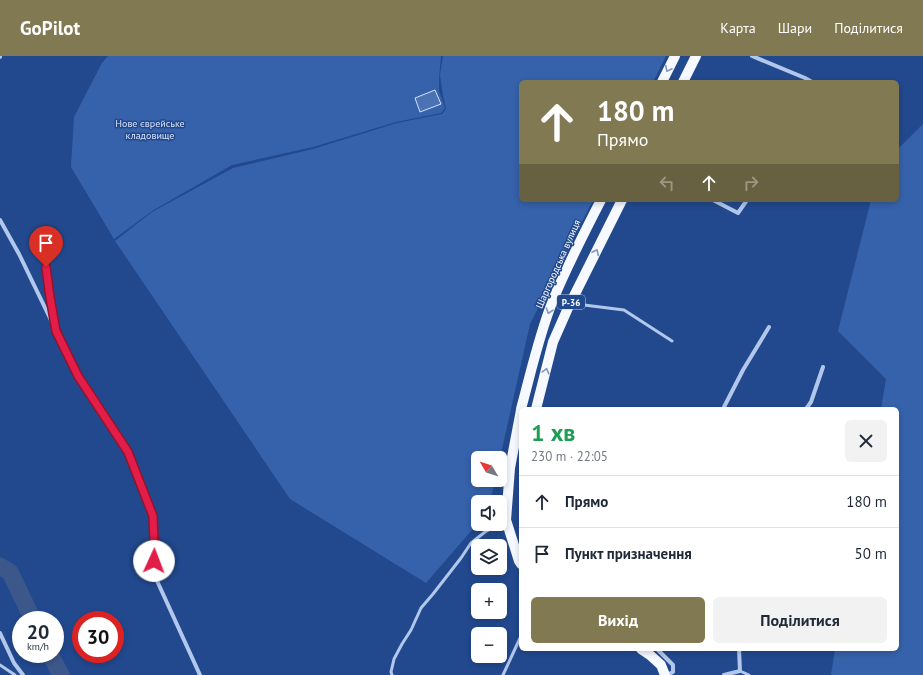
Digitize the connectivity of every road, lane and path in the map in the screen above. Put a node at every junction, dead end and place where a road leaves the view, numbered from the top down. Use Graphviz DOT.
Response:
graph roads {
  1 [pos="675,56"];
  2 [pos="696,56"];
  3 [pos="752,56"];
  4 [pos="663,80"];
  5 [pos="683,80"];
  6 [pos="808,80"];
  7 [pos="600,202"];
  8 [pos="621,202"];
  9 [pos="717,202"];
  10 [pos="746,202"];
  11 [pos="0,220"];
  12 [pos="46,267"];
  13 [pos="568,308"];
  14 [pos="768,327"];
  15 [pos="56,331"];
  16 [pos="672,341"];
  17 [pos="823,367"];
  18 [pos="522,407"];
  19 [pos="537,407"];
  20 [pos="724,407"];
  21 [pos="807,407"];
  22 [pos="519,420"];
  23 [pos="506,495"];
  24 [pos="487,531"];
  25 [pos="506,531"];
  26 [pos="519,561"];
  27 [pos="0,634"];
  28 [pos="519,640"];
  29 [pos="644,651"];
  30 [pos="659,651"];
  31 [pos="739,651"];
  32 [pos="0,666"];
  33 [pos="740,671"];
  34 [pos="15,675"];
  35 [pos="23,675"];
  36 [pos="200,675"];
  37 [pos="392,675"];
  38 [pos="503,675"];
  39 [pos="666,675"];
  40 [pos="724,675"];
  41 [pos="749,675"];
  1 -- 4 [label="main road, one-way"];
  2 -- 5 [label="main road"];
  3 -- 6 [label="street"];
  7 -- 18 [label="main road, Шаргородська вулиця / Р-36, one-way"];
  13 -- 8 [label="main road, Р-36, one-way"];
  9 -- 10 [label="street"];
  11 -- 15 [label="street"];
  12 -- 15 [label="lane"];
  13 -- 16 [label="lane"];
  19 -- 13 [label="main road, Р-36, one-way"];
  14 -- 20 [label="street"];
  15 -- 36 [label="street"];
  17 -- 21 [label="street"];
  22 -- 23 [label="main road, Шаргородська вулиця / Р-36"];
  24 -- 37 [label="lane"];
  25 -- 26 [label="main road, Шаргородська вулиця / Р-36"];
  27 -- 35 [label="street"];
  28 -- 38 [label="lane"];
  29 -- 39 [label="main road"];
  30 -- 39 [label="street"];
  31 -- 33 [label="street"];
  32 -- 34 [label="lane"];
  33 -- 40 [label="street"];
  33 -- 41 [label="lane"];
}
